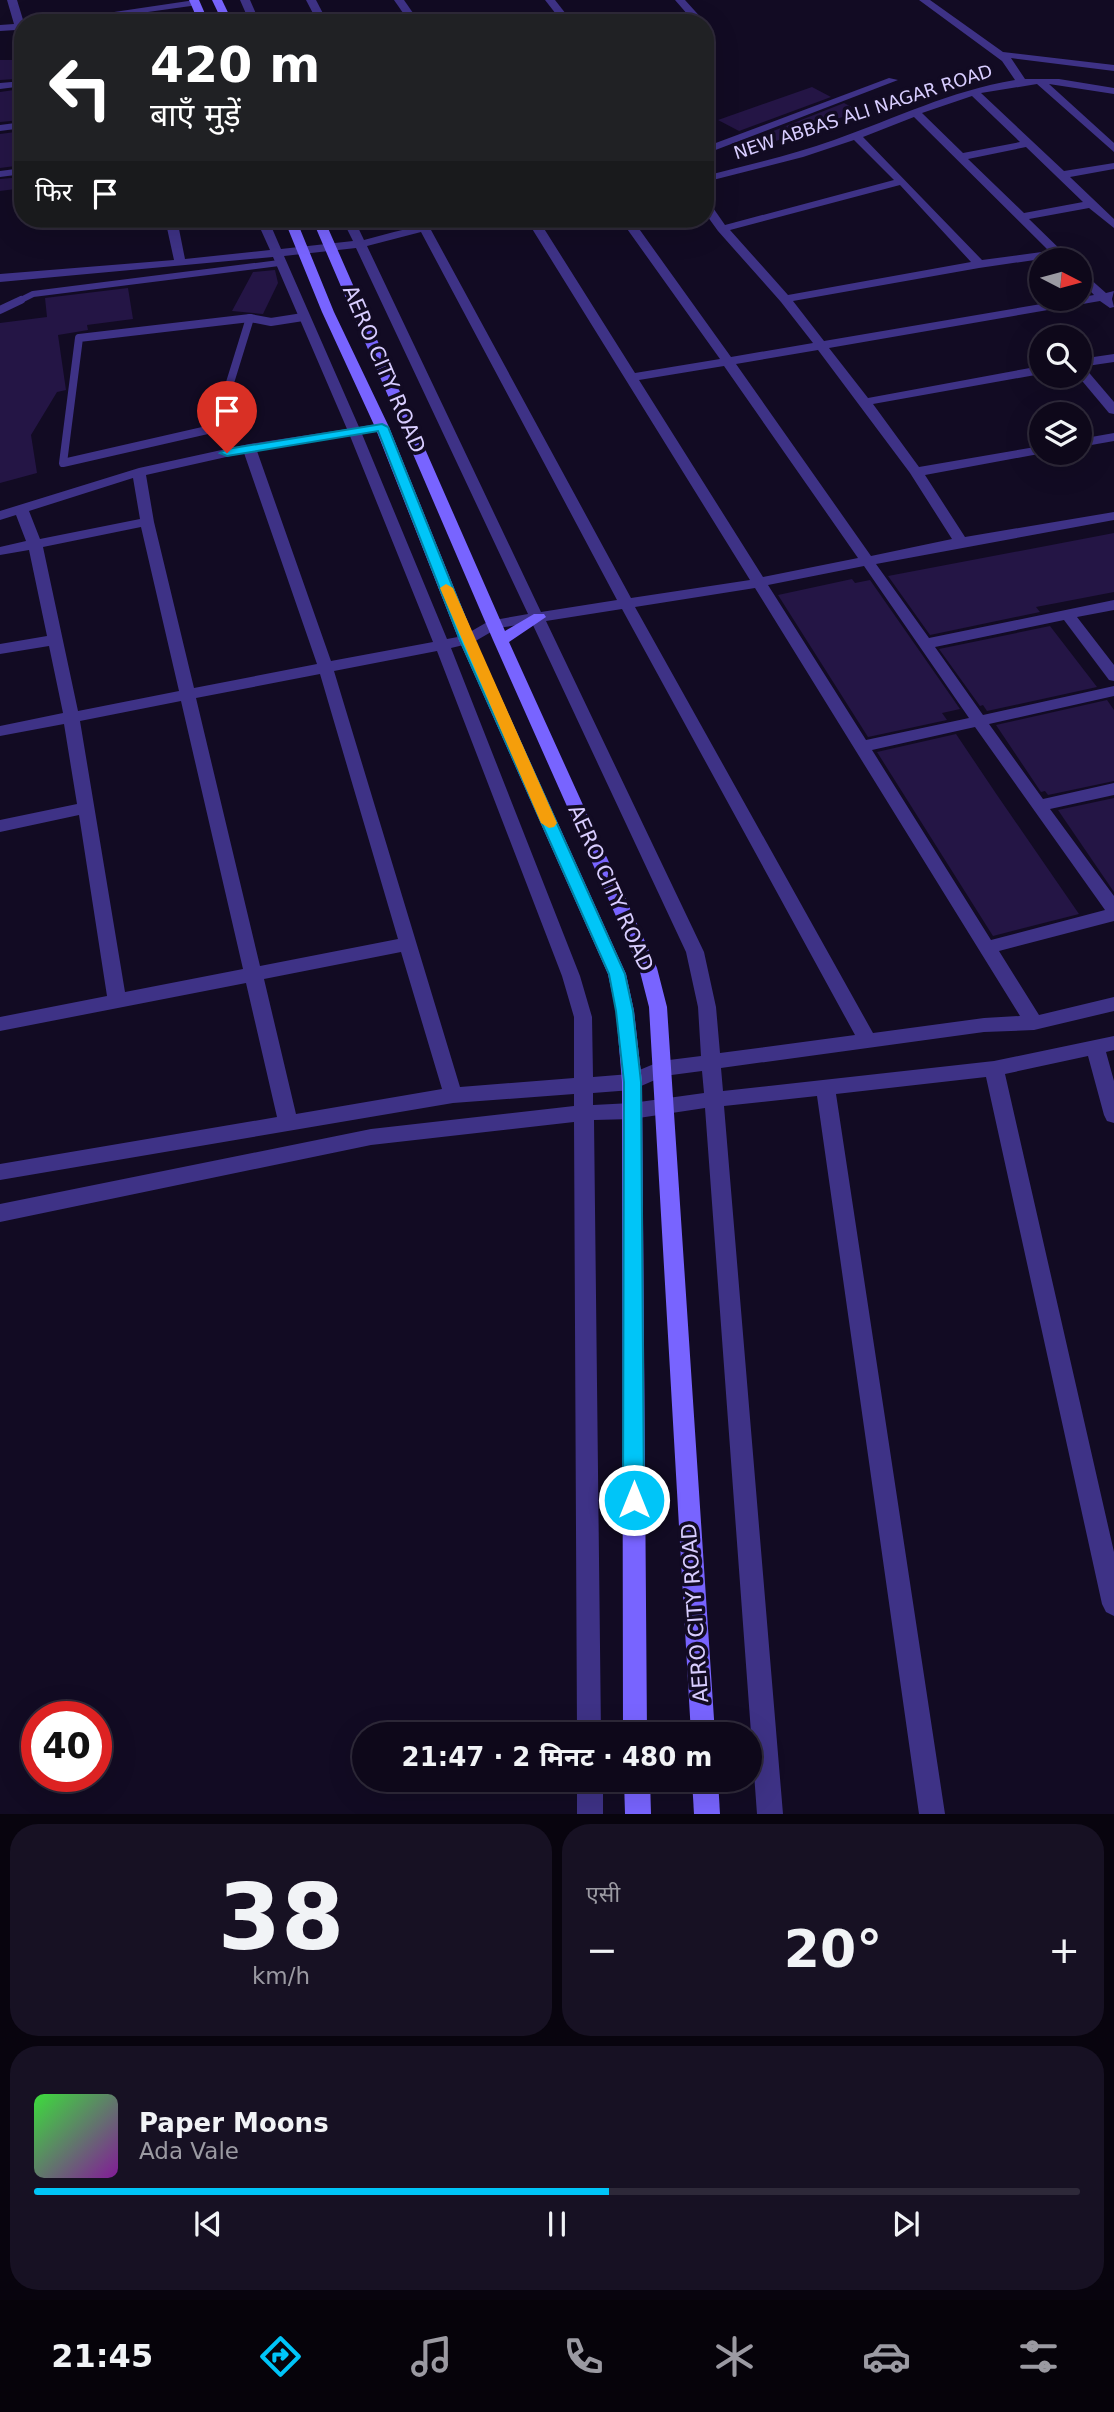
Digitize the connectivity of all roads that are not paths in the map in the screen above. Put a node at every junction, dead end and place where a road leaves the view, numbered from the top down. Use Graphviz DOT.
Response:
graph roads {
  1 [pos="103,0"];
  2 [pos="550,0"];
  3 [pos="680,0"];
  4 [pos="924,0"];
  5 [pos="195,1"];
  6 [pos="178,6"];
  7 [pos="108,14"];
  8 [pos="561,14"];
  9 [pos="693,14"];
  10 [pos="1004,57"];
  11 [pos="1114,68"];
  12 [pos="1020,76"];
  13 [pos="892,80"];
  14 [pos="1039,80"];
  15 [pos="1114,91"];
  16 [pos="975,93"];
  17 [pos="914,111"];
  18 [pos="856,136"];
  19 [pos="1027,144"];
  20 [pos="714,148"];
  21 [pos="1114,149"];
  22 [pos="960,157"];
  23 [pos="1114,166"];
  24 [pos="1062,175"];
  25 [pos="714,177"];
  26 [pos="902,181"];
  27 [pos="1092,205"];
  28 [pos="714,217"];
  29 [pos="1019,218"];
  30 [pos="1114,225"];
  31 [pos="173,228"];
  32 [pos="265,228"];
  33 [pos="294,228"];
  34 [pos="322,228"];
  35 [pos="352,228"];
  36 [pos="424,228"];
  37 [pos="538,228"];
  38 [pos="633,228"];
  39 [pos="722,229"];
  40 [pos="360,244"];
  41 [pos="331,247"];
  42 [pos="1052,248"];
  43 [pos="304,250"];
  44 [pos="277,258"];
  45 [pos="1029,260"];
  46 [pos="180,263"];
  47 [pos="979,264"];
  48 [pos="0,278"];
  49 [pos="1092,283"];
  50 [pos="1109,296"];
  51 [pos="785,299"];
  52 [pos="1114,308"];
  53 [pos="0,310"];
  54 [pos="303,317"];
  55 [pos="250,318"];
  56 [pos="819,346"];
  57 [pos="1114,358"];
  58 [pos="729,360"];
  59 [pos="1092,361"];
  60 [pos="1029,372"];
  61 [pos="630,378"];
  62 [pos="1092,385"];
  63 [pos="865,402"];
  64 [pos="1114,410"];
  65 [pos="382,427"];
  66 [pos="354,430"];
  67 [pos="1114,437"];
  68 [pos="1092,441"];
  69 [pos="249,448"];
  70 [pos="1029,452"];
  71 [pos="139,472"];
  72 [pos="916,472"];
  73 [pos="21,510"];
  74 [pos="0,516"];
  75 [pos="1114,516"];
  76 [pos="147,522"];
  77 [pos="961,542"];
  78 [pos="35,545"];
  79 [pos="0,551"];
  80 [pos="869,561"];
  81 [pos="758,583"];
  82 [pos="626,603"];
  83 [pos="1114,605"];
  84 [pos="1067,614"];
  85 [pos="539,617"];
  86 [pos="498,632"];
  87 [pos="53,640"];
  88 [pos="467,640"];
  89 [pos="926,644"];
  90 [pos="442,645"];
  91 [pos="0,649"];
  92 [pos="325,666"];
  93 [pos="1114,676"];
  94 [pos="1114,691"];
  95 [pos="187,694"];
  96 [pos="71,716"];
  97 [pos="978,722"];
  98 [pos="0,731"];
  99 [pos="860,747"];
  100 [pos="1114,789"];
  101 [pos="1038,806"];
  102 [pos="84,808"];
  103 [pos="0,826"];
  104 [pos="1114,911"];
  105 [pos="408,944"];
  106 [pos="986,948"];
  107 [pos="253,976"];
  108 [pos="117,1000"];
  109 [pos="1114,1004"];
  110 [pos="1034,1023"];
  111 [pos="0,1024"];
  112 [pos="868,1041"];
  113 [pos="1105,1045"];
  114 [pos="711,1063"];
  115 [pos="662,1069"];
  116 [pos="994,1069"];
  117 [pos="632,1082"];
  118 [pos="582,1086"];
  119 [pos="826,1089"];
  120 [pos="453,1096"];
  121 [pos="714,1101"];
  122 [pos="664,1105"];
  123 [pos="632,1111"];
  124 [pos="582,1113"];
  125 [pos="1114,1115"];
  126 [pos="288,1122"];
  127 [pos="0,1172"];
  128 [pos="0,1213"];
  129 [pos="1110,1565"];
  130 [pos="1114,1604"];
  131 [pos="589,1722"];
  132 [pos="635,1722"];
  133 [pos="702,1722"];
  134 [pos="590,1792"];
  135 [pos="637,1792"];
  136 [pos="706,1792"];
  137 [pos="590,1814"];
  138 [pos="638,1814"];
  139 [pos="707,1814"];
  140 [pos="770,1814"];
  141 [pos="932,1814"];
  1 -- 7 [label="street"];
  2 -- 8 [label="street"];
  3 -- 9 [label="street"];
  4 -- 10 [label="street"];
  5 -- 6 [label="street"];
  6 -- 7 [label="street"];
  10 -- 11 [label="street"];
  10 -- 12 [label="street"];
  12 -- 14 [label="street, NEW ABBAS ALI NAGAR ROAD"];
  12 -- 16 [label="street, NEW ABBAS ALI NAGAR ROAD"];
  13 -- 20 [label="street"];
  14 -- 15 [label="street, NEW ABBAS ALI NAGAR ROAD"];
  14 -- 21 [label="street"];
  16 -- 17 [label="street, NEW ABBAS ALI NAGAR ROAD"];
  16 -- 19 [label="street"];
  17 -- 18 [label="street, NEW ABBAS ALI NAGAR ROAD"];
  17 -- 22 [label="street"];
  18 -- 25 [label="street, NEW ABBAS ALI NAGAR ROAD"];
  18 -- 26 [label="street"];
  19 -- 22 [label="street"];
  19 -- 24 [label="street"];
  22 -- 29 [label="street"];
  23 -- 24 [label="street"];
  24 -- 27 [label="street"];
  26 -- 39 [label="street"];
  26 -- 47 [label="street"];
  27 -- 29 [label="street"];
  27 -- 30 [label="street"];
  28 -- 39 [label="street"];
  29 -- 42 [label="street"];
  31 -- 46 [label="street"];
  32 -- 44 [label="street"];
  33 -- 43 [label="street, AERO CITY ROAD"];
  34 -- 41 [label="street, AERO CITY ROAD"];
  35 -- 40 [label="street"];
  36 -- 40 [label="street"];
  36 -- 82 [label="street"];
  37 -- 61 [label="street"];
  38 -- 58 [label="street"];
  39 -- 51 [label="street"];
  40 -- 41 [label="street"];
  40 -- 85 [label="street"];
  41 -- 43 [label="street"];
  41 -- 86 [label="street, AERO CITY ROAD"];
  43 -- 44 [label="street"];
  43 -- 65 [label="street, AERO CITY ROAD"];
  44 -- 46 [label="street"];
  44 -- 53 [label="lane"];
  44 -- 54 [label="street"];
  45 -- 47 [label="street"];
  46 -- 48 [label="street"];
  47 -- 51 [label="street"];
  49 -- 50 [label="street"];
  50 -- 52 [label="street"];
  50 -- 56 [label="street"];
  51 -- 56 [label="street"];
  54 -- 55 [label="lane"];
  54 -- 66 [label="street"];
  55 -- 55 [label="lane"];
  56 -- 58 [label="street"];
  56 -- 63 [label="street"];
  57 -- 59 [label="street"];
  58 -- 61 [label="street"];
  58 -- 80 [label="street"];
  60 -- 63 [label="street"];
  61 -- 81 [label="street"];
  62 -- 64 [label="street"];
  63 -- 72 [label="street"];
  65 -- 66 [label="street"];
  65 -- 88 [label="street, AERO CITY ROAD"];
  66 -- 69 [label="street"];
  66 -- 90 [label="street"];
  67 -- 68 [label="street"];
  69 -- 71 [label="street"];
  69 -- 92 [label="street"];
  70 -- 72 [label="street"];
  71 -- 73 [label="street"];
  71 -- 76 [label="street"];
  72 -- 77 [label="street"];
  73 -- 74 [label="street"];
  73 -- 78 [label="street"];
  75 -- 77 [label="street"];
  76 -- 78 [label="street"];
  76 -- 95 [label="street"];
  77 -- 80 [label="street"];
  78 -- 79 [label="street"];
  78 -- 87 [label="street"];
  80 -- 81 [label="street"];
  80 -- 89 [label="street"];
  81 -- 82 [label="street"];
  81 -- 99 [label="street"];
  82 -- 85 [label="street"];
  82 -- 112 [label="street"];
  83 -- 84 [label="street"];
  84 -- 89 [label="street"];
  84 -- 93 [label="street"];
  85 -- 86 [label="street"];
  85 -- 114 [label="street"];
  86 -- 88 [label="street"];
  86 -- 115 [label="street, AERO CITY ROAD"];
  87 -- 91 [label="street"];
  87 -- 96 [label="street"];
  88 -- 90 [label="street"];
  88 -- 117 [label="street, AERO CITY ROAD"];
  89 -- 97 [label="street"];
  90 -- 92 [label="street"];
  90 -- 118 [label="street"];
  92 -- 95 [label="street"];
  92 -- 105 [label="street"];
  94 -- 97 [label="street"];
  95 -- 96 [label="street"];
  95 -- 107 [label="street"];
  96 -- 98 [label="street"];
  96 -- 102 [label="street"];
  97 -- 99 [label="street"];
  97 -- 101 [label="street"];
  99 -- 106 [label="street"];
  100 -- 101 [label="street"];
  101 -- 104 [label="street"];
  102 -- 103 [label="street"];
  102 -- 108 [label="street"];
  104 -- 106 [label="street"];
  105 -- 107 [label="street"];
  105 -- 120 [label="street"];
  106 -- 110 [label="street"];
  107 -- 108 [label="street"];
  107 -- 126 [label="street"];
  108 -- 111 [label="street"];
  109 -- 110 [label="street"];
  110 -- 112 [label="street"];
  112 -- 114 [label="street"];
  113 -- 116 [label="street"];
  113 -- 125 [label="street"];
  114 -- 115 [label="street"];
  114 -- 121 [label="street"];
  115 -- 117 [label="street"];
  115 -- 122 [label="street, AERO CITY ROAD"];
  116 -- 119 [label="street"];
  116 -- 129 [label="street"];
  117 -- 118 [label="street"];
  117 -- 123 [label="street, AERO CITY ROAD"];
  118 -- 120 [label="street"];
  118 -- 124 [label="street"];
  119 -- 121 [label="street"];
  119 -- 141 [label="street"];
  120 -- 126 [label="street"];
  121 -- 122 [label="street"];
  121 -- 140 [label="street"];
  122 -- 123 [label="street"];
  122 -- 133 [label="street, AERO CITY ROAD"];
  123 -- 124 [label="street"];
  123 -- 132 [label="street, AERO CITY ROAD"];
  124 -- 128 [label="street"];
  124 -- 131 [label="street"];
  126 -- 127 [label="street"];
  129 -- 130 [label="street"];
  134 -- 137 [label="street"];
  135 -- 138 [label="street"];
  136 -- 139 [label="street"];
}
